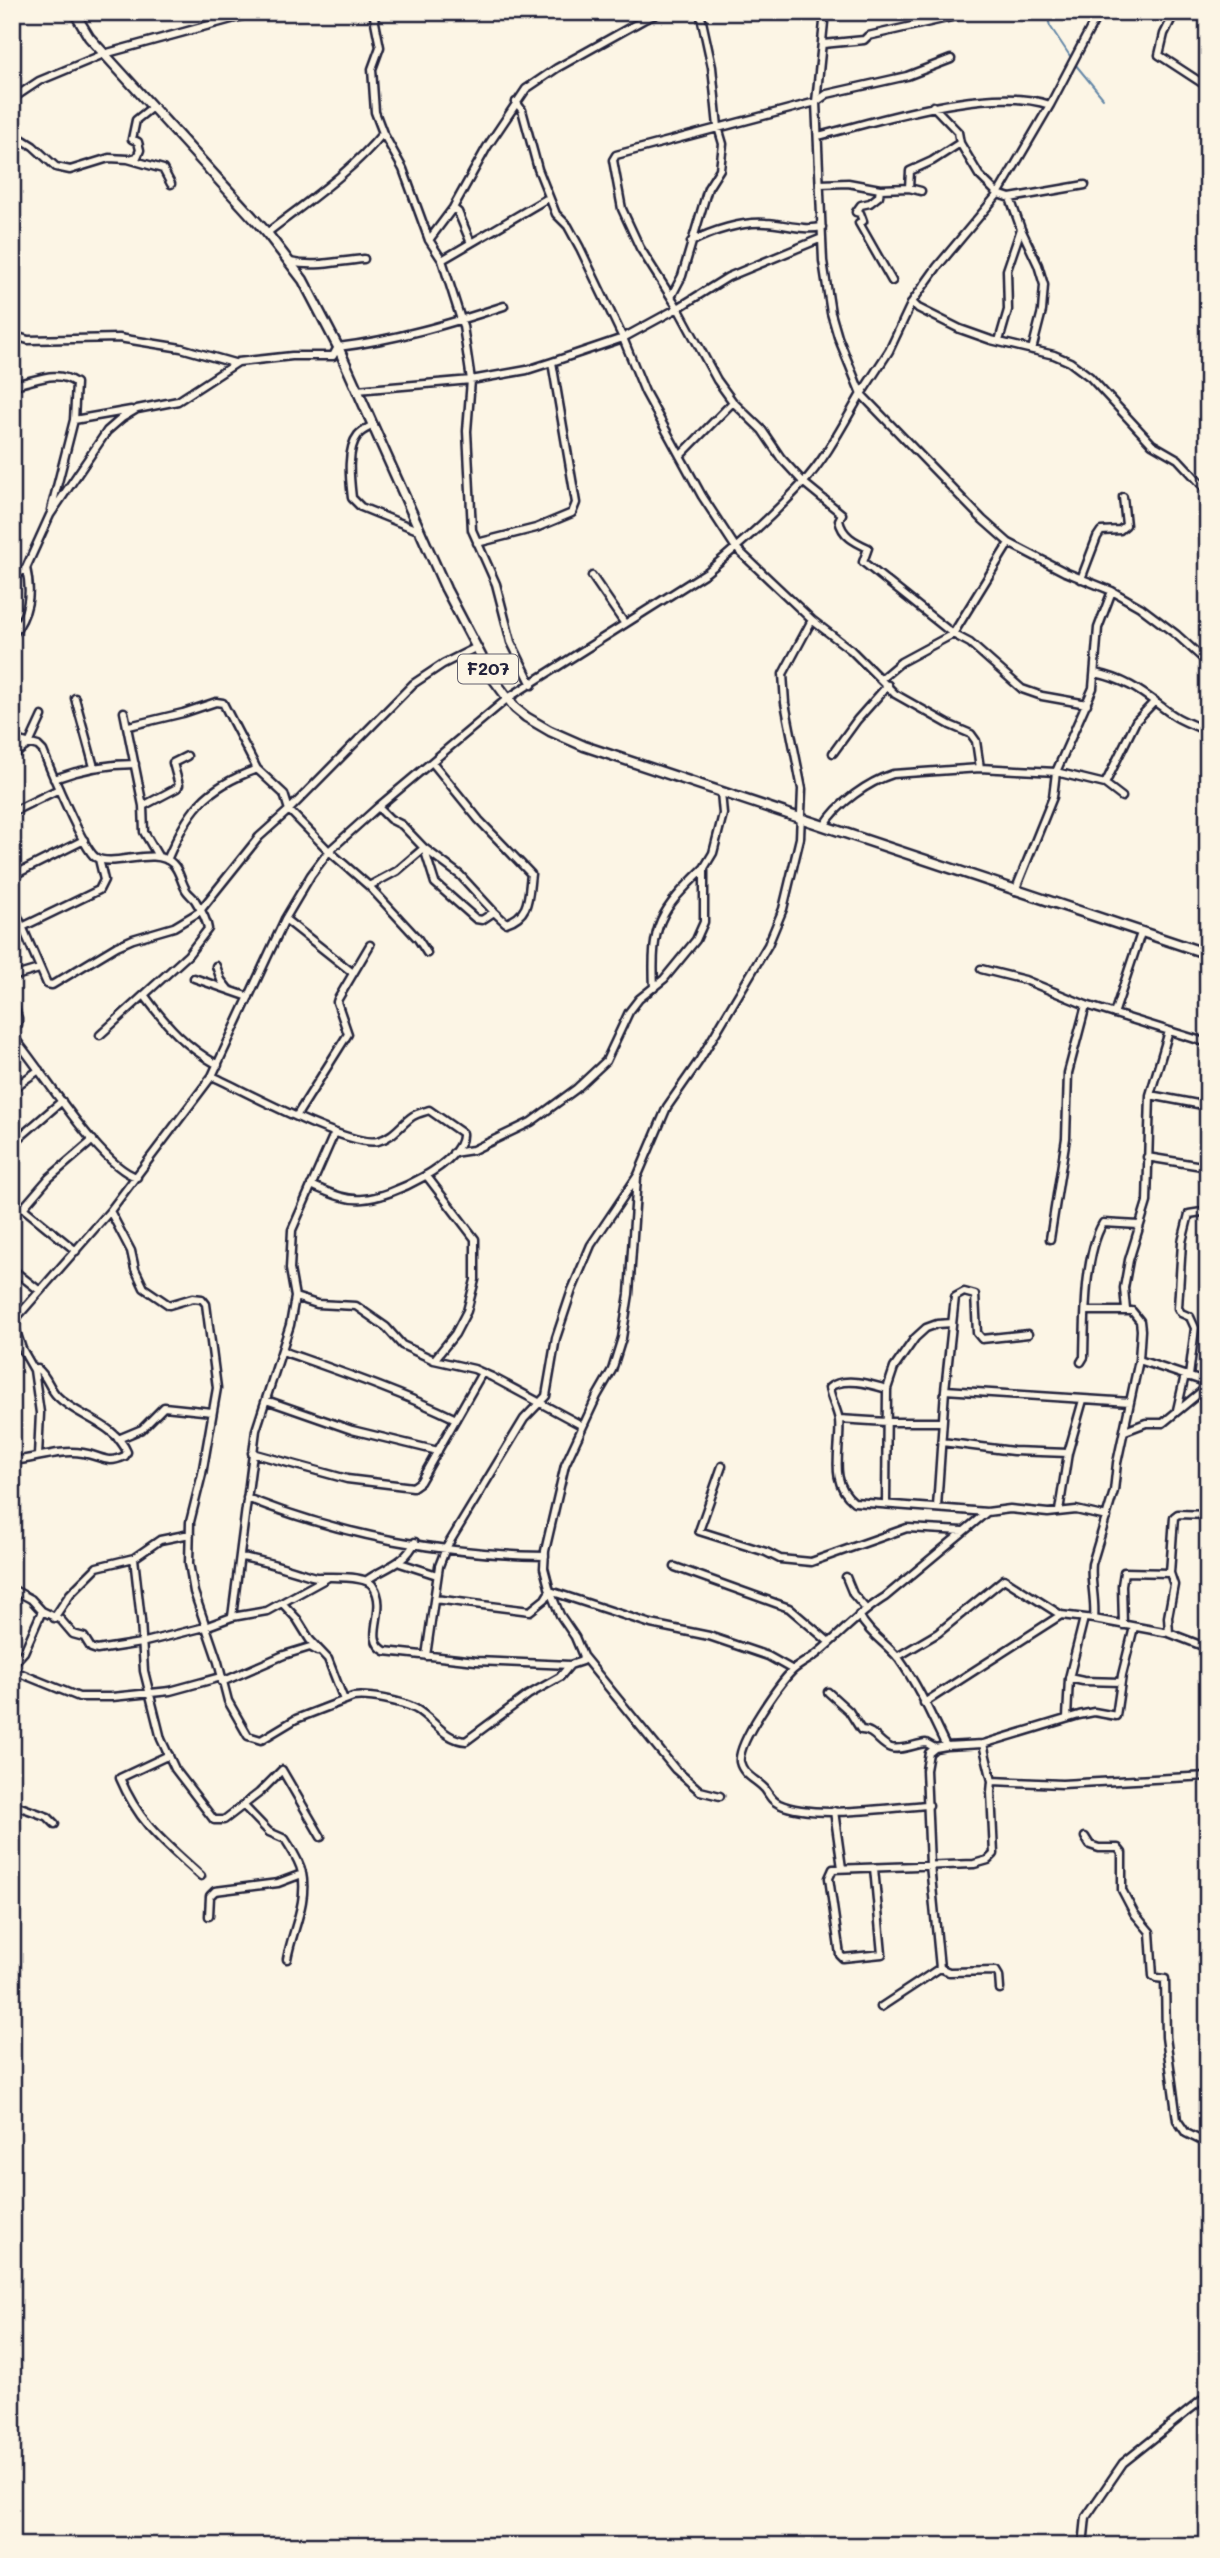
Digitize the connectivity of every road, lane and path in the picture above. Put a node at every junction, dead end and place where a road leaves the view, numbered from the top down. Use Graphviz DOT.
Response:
graph roads {
  1 [pos="74,12"];
  2 [pos="257,12"];
  3 [pos="373,12"];
  4 [pos="662,12"];
  5 [pos="700,12"];
  6 [pos="825,12"];
  7 [pos="974,12"];
  8 [pos="1099,12"];
  9 [pos="1175,12"];
  10 [pos="823,44"];
  11 [pos="104,54"];
  12 [pos="951,59"];
  13 [pos="1208,87"];
  14 [pos="1208,98"];
  15 [pos="12,99"];
  16 [pos="516,102"];
  17 [pos="816,102"];
  18 [pos="1050,105"];
  19 [pos="933,106"];
  20 [pos="151,108"];
  21 [pos="1208,109"];
  22 [pos="718,127"];
  23 [pos="12,133"];
  24 [pos="383,133"];
  25 [pos="818,136"];
  26 [pos="960,143"];
  27 [pos="128,159"];
  28 [pos="171,184"];
  29 [pos="820,184"];
  30 [pos="1085,185"];
  31 [pos="909,188"];
  32 [pos="880,189"];
  33 [pos="921,191"];
  34 [pos="998,194"];
  35 [pos="548,198"];
  36 [pos="1010,198"];
  37 [pos="453,208"];
  38 [pos="821,227"];
  39 [pos="1021,229"];
  40 [pos="267,233"];
  41 [pos="822,238"];
  42 [pos="429,240"];
  43 [pos="691,242"];
  44 [pos="471,243"];
  45 [pos="364,259"];
  46 [pos="442,260"];
  47 [pos="290,261"];
  48 [pos="892,281"];
  49 [pos="671,298"];
  50 [pos="912,302"];
  51 [pos="503,306"];
  52 [pos="678,308"];
  53 [pos="461,320"];
  54 [pos="12,335"];
  55 [pos="623,338"];
  56 [pos="999,341"];
  57 [pos="338,347"];
  58 [pos="1032,349"];
  59 [pos="216,358"];
  60 [pos="238,362"];
  61 [pos="552,362"];
  62 [pos="221,373"];
  63 [pos="471,380"];
  64 [pos="12,385"];
  65 [pos="357,390"];
  66 [pos="861,394"];
  67 [pos="733,402"];
  68 [pos="137,409"];
  69 [pos="75,420"];
  70 [pos="373,425"];
  71 [pos="680,456"];
  72 [pos="804,483"];
  73 [pos="1203,486"];
  74 [pos="1123,496"];
  75 [pos="50,515"];
  76 [pos="420,531"];
  77 [pos="477,543"];
  78 [pos="1009,543"];
  79 [pos="736,548"];
  80 [pos="26,568"];
  81 [pos="592,576"];
  82 [pos="12,579"];
  83 [pos="1082,579"];
  84 [pos="1112,591"];
  85 [pos="812,620"];
  86 [pos="625,624"];
  87 [pos="13,633"];
  88 [pos="953,635"];
  89 [pos="477,647"];
  90 [pos="1208,663"];
  91 [pos="1095,673"];
  92 [pos="882,678"];
  93 [pos="532,685"];
  94 [pos="888,685"];
  95 [pos="75,698"];
  96 [pos="508,698"];
  97 [pos="1155,701"];
  98 [pos="1087,704"];
  99 [pos="124,712"];
  100 [pos="42,716"];
  101 [pos="129,726"];
  102 [pos="1208,732"];
  103 [pos="12,739"];
  104 [pos="29,744"];
  105 [pos="833,753"];
  106 [pos="12,756"];
  107 [pos="187,756"];
  108 [pos="432,762"];
  109 [pos="135,764"];
  110 [pos="94,767"];
  111 [pos="980,768"];
  112 [pos="257,769"];
  113 [pos="1056,772"];
  114 [pos="54,779"];
  115 [pos="1105,784"];
  116 [pos="59,789"];
  117 [pos="721,792"];
  118 [pos="1122,797"];
  119 [pos="143,806"];
  120 [pos="378,807"];
  121 [pos="289,810"];
  122 [pos="12,812"];
  123 [pos="800,817"];
  124 [pos="824,826"];
  125 [pos="84,840"];
  126 [pos="424,848"];
  127 [pos="328,851"];
  128 [pos="159,856"];
  129 [pos="99,859"];
  130 [pos="167,860"];
  131 [pos="704,868"];
  132 [pos="12,876"];
  133 [pos="369,887"];
  134 [pos="1015,891"];
  135 [pos="12,903"];
  136 [pos="199,912"];
  137 [pos="494,912"];
  138 [pos="285,919"];
  139 [pos="23,928"];
  140 [pos="12,932"];
  141 [pos="1141,933"];
  142 [pos="370,945"];
  143 [pos="427,953"];
  144 [pos="1208,954"];
  145 [pos="216,966"];
  146 [pos="39,969"];
  147 [pos="981,969"];
  148 [pos="353,973"];
  149 [pos="12,977"];
  150 [pos="194,978"];
  151 [pos="654,988"];
  152 [pos="230,990"];
  153 [pos="145,996"];
  154 [pos="12,998"];
  155 [pos="249,998"];
  156 [pos="1086,1005"];
  157 [pos="1114,1014"];
  158 [pos="1169,1031"];
  159 [pos="12,1033"];
  160 [pos="100,1035"];
  161 [pos="1208,1044"];
  162 [pos="218,1065"];
  163 [pos="39,1070"];
  164 [pos="212,1076"];
  165 [pos="12,1089"];
  166 [pos="1150,1095"];
  167 [pos="62,1101"];
  168 [pos="1208,1106"];
  169 [pos="297,1115"];
  170 [pos="334,1134"];
  171 [pos="93,1140"];
  172 [pos="12,1144"];
  173 [pos="453,1153"];
  174 [pos="1147,1157"];
  175 [pos="1208,1167"];
  176 [pos="426,1175"];
  177 [pos="638,1175"];
  178 [pos="137,1177"];
  179 [pos="312,1185"];
  180 [pos="12,1199"];
  181 [pos="24,1207"];
  182 [pos="110,1211"];
  183 [pos="1208,1211"];
  184 [pos="1139,1225"];
  185 [pos="1050,1239"];
  186 [pos="76,1251"];
  187 [pos="12,1269"];
  188 [pos="40,1291"];
  189 [pos="295,1297"];
  190 [pos="12,1306"];
  191 [pos="1126,1310"];
  192 [pos="1087,1311"];
  193 [pos="21,1313"];
  194 [pos="13,1322"];
  195 [pos="952,1323"];
  196 [pos="1028,1334"];
  197 [pos="282,1351"];
  198 [pos="434,1360"];
  199 [pos="1139,1360"];
  200 [pos="1081,1362"];
  201 [pos="34,1370"];
  202 [pos="482,1373"];
  203 [pos="1187,1376"];
  204 [pos="1208,1385"];
  205 [pos="887,1389"];
  206 [pos="945,1390"];
  207 [pos="266,1400"];
  208 [pos="1083,1400"];
  209 [pos="1130,1402"];
  210 [pos="539,1403"];
  211 [pos="212,1412"];
  212 [pos="1177,1412"];
  213 [pos="456,1419"];
  214 [pos="839,1419"];
  215 [pos="887,1422"];
  216 [pos="942,1422"];
  217 [pos="583,1426"];
  218 [pos="1125,1431"];
  219 [pos="118,1439"];
  220 [pos="942,1442"];
  221 [pos="438,1451"];
  222 [pos="252,1453"];
  223 [pos="1068,1453"];
  224 [pos="38,1456"];
  225 [pos="12,1461"];
  226 [pos="722,1466"];
  227 [pos="247,1498"];
  228 [pos="886,1503"];
  229 [pos="937,1507"];
  230 [pos="1059,1511"];
  231 [pos="987,1512"];
  232 [pos="1208,1515"];
  233 [pos="1107,1517"];
  234 [pos="963,1531"];
  235 [pos="190,1534"];
  236 [pos="415,1542"];
  237 [pos="446,1548"];
  238 [pos="545,1556"];
  239 [pos="241,1557"];
  240 [pos="134,1558"];
  241 [pos="400,1563"];
  242 [pos="675,1567"];
  243 [pos="1170,1573"];
  244 [pos="437,1575"];
  245 [pos="330,1576"];
  246 [pos="846,1577"];
  247 [pos="366,1580"];
  248 [pos="12,1589"];
  249 [pos="550,1591"];
  250 [pos="435,1599"];
  251 [pos="283,1605"];
  252 [pos="866,1609"];
  253 [pos="42,1611"];
  254 [pos="859,1615"];
  255 [pos="1061,1615"];
  256 [pos="232,1617"];
  257 [pos="54,1618"];
  258 [pos="1084,1618"];
  259 [pos="1094,1619"];
  260 [pos="1123,1625"];
  261 [pos="205,1627"];
  262 [pos="1134,1627"];
  263 [pos="1169,1633"];
  264 [pos="143,1642"];
  265 [pos="829,1642"];
  266 [pos="1208,1648"];
  267 [pos="323,1654"];
  268 [pos="426,1656"];
  269 [pos="583,1656"];
  270 [pos="897,1657"];
  271 [pos="570,1665"];
  272 [pos="12,1668"];
  273 [pos="793,1670"];
  274 [pos="1069,1678"];
  275 [pos="221,1680"];
  276 [pos="1121,1682"];
  277 [pos="149,1691"];
  278 [pos="828,1692"];
  279 [pos="344,1700"];
  280 [pos="924,1703"];
  281 [pos="1067,1718"];
  282 [pos="982,1744"];
  283 [pos="946,1746"];
  284 [pos="934,1748"];
  285 [pos="169,1755"];
  286 [pos="1208,1776"];
  287 [pos="992,1781"];
  288 [pos="720,1796"];
  289 [pos="12,1804"];
  290 [pos="244,1805"];
  291 [pos="929,1805"];
  292 [pos="834,1811"];
  293 [pos="55,1824"];
  294 [pos="321,1837"];
  295 [pos="1084,1837"];
  296 [pos="930,1865"];
  297 [pos="842,1868"];
  298 [pos="874,1868"];
  299 [pos="302,1874"];
  300 [pos="201,1876"];
  301 [pos="209,1916"];
  302 [pos="287,1959"];
  303 [pos="940,1968"];
  304 [pos="1000,1989"];
  305 [pos="881,2007"];
  306 [pos="1208,2144"];
  307 [pos="1208,2395"];
  308 [pos="1083,2546"];
  1 -- 11 [label="main road, F207"];
  2 -- 11 [label="street"];
  3 -- 24 [label="street"];
  4 -- 16 [label="street"];
  5 -- 22 [label="street"];
  6 -- 10 [label="street"];
  7 -- 10 [label="street"];
  8 -- 18 [label="street"];
  9 -- 13 [label="street"];
  10 -- 17 [label="street"];
  11 -- 15 [label="street"];
  11 -- 20 [label="main road, F207"];
  12 -- 17 [label="street"];
  14 -- 21 [label="street"];
  16 -- 35 [label="street"];
  16 -- 37 [label="street"];
  17 -- 22 [label="street"];
  17 -- 25 [label="street"];
  18 -- 19 [label="street"];
  18 -- 34 [label="street"];
  19 -- 25 [label="street"];
  19 -- 26 [label="street"];
  20 -- 27 [label="street"];
  20 -- 40 [label="main road, F207"];
  22 -- 43 [label="street"];
  22 -- 49 [label="street"];
  23 -- 27 [label="street"];
  24 -- 40 [label="street"];
  24 -- 42 [label="street"];
  25 -- 29 [label="street"];
  26 -- 31 [label="street"];
  26 -- 34 [label="street"];
  27 -- 28 [label="street"];
  29 -- 32 [label="street"];
  29 -- 38 [label="street"];
  30 -- 36 [label="street"];
  31 -- 32 [label="street"];
  31 -- 33 [label="street"];
  32 -- 48 [label="street"];
  34 -- 36 [label="street"];
  34 -- 50 [label="street"];
  35 -- 44 [label="street"];
  35 -- 55 [label="street"];
  36 -- 39 [label="street"];
  37 -- 42 [label="street"];
  37 -- 44 [label="street"];
  38 -- 41 [label="street"];
  38 -- 43 [label="street"];
  39 -- 56 [label="street"];
  39 -- 58 [label="street"];
  40 -- 47 [label="main road, F207"];
  41 -- 52 [label="street"];
  41 -- 66 [label="street"];
  42 -- 46 [label="street"];
  43 -- 49 [label="street"];
  44 -- 46 [label="street"];
  45 -- 47 [label="street"];
  46 -- 53 [label="street"];
  47 -- 57 [label="main road, F207"];
  49 -- 52 [label="street"];
  50 -- 56 [label="street"];
  50 -- 66 [label="street"];
  51 -- 53 [label="street"];
  52 -- 55 [label="street"];
  52 -- 67 [label="street"];
  53 -- 57 [label="street"];
  53 -- 63 [label="street"];
  54 -- 59 [label="street"];
  55 -- 61 [label="street"];
  55 -- 71 [label="street"];
  56 -- 58 [label="street"];
  57 -- 60 [label="street"];
  57 -- 65 [label="main road, F207"];
  58 -- 73 [label="street"];
  59 -- 60 [label="street"];
  59 -- 62 [label="street"];
  60 -- 62 [label="street"];
  61 -- 63 [label="street"];
  61 -- 77 [label="street"];
  62 -- 68 [label="street"];
  63 -- 65 [label="street"];
  63 -- 77 [label="street"];
  64 -- 69 [label="street"];
  65 -- 70 [label="main road, F207"];
  66 -- 72 [label="street"];
  66 -- 78 [label="street"];
  67 -- 71 [label="street"];
  67 -- 72 [label="street"];
  68 -- 69 [label="street"];
  68 -- 75 [label="street"];
  69 -- 75 [label="street"];
  70 -- 76 [label="main road, F207"];
  70 -- 76 [label="street"];
  71 -- 79 [label="street"];
  72 -- 79 [label="street"];
  72 -- 88 [label="street"];
  74 -- 83 [label="street"];
  75 -- 80 [label="street"];
  76 -- 89 [label="main road, F207"];
  77 -- 93 [label="street"];
  78 -- 83 [label="street"];
  78 -- 88 [label="street"];
  79 -- 85 [label="street"];
  79 -- 86 [label="street"];
  80 -- 82 [label="street"];
  80 -- 87 [label="street"];
  81 -- 86 [label="street"];
  83 -- 84 [label="street"];
  84 -- 90 [label="street"];
  84 -- 91 [label="street"];
  85 -- 92 [label="street"];
  85 -- 123 [label="street"];
  86 -- 93 [label="street"];
  88 -- 92 [label="street"];
  88 -- 98 [label="street"];
  89 -- 96 [label="main road, F207"];
  89 -- 121 [label="street"];
  91 -- 97 [label="street"];
  91 -- 98 [label="street"];
  92 -- 94 [label="street"];
  93 -- 96 [label="street"];
  94 -- 105 [label="street"];
  94 -- 111 [label="street"];
  95 -- 110 [label="street"];
  96 -- 108 [label="street"];
  96 -- 117 [label="main road, F207"];
  97 -- 102 [label="street"];
  97 -- 115 [label="street"];
  98 -- 113 [label="street"];
  99 -- 101 [label="street"];
  100 -- 104 [label="street"];
  101 -- 109 [label="street"];
  101 -- 112 [label="street"];
  103 -- 104 [label="street"];
  104 -- 106 [label="street"];
  104 -- 114 [label="street"];
  107 -- 119 [label="street"];
  108 -- 120 [label="street"];
  108 -- 137 [label="street"];
  109 -- 110 [label="street"];
  109 -- 119 [label="street"];
  110 -- 114 [label="street"];
  111 -- 113 [label="street"];
  111 -- 124 [label="street"];
  112 -- 121 [label="street"];
  112 -- 130 [label="street"];
  113 -- 115 [label="street"];
  113 -- 134 [label="street"];
  114 -- 116 [label="street"];
  115 -- 118 [label="street"];
  116 -- 122 [label="street"];
  116 -- 125 [label="street"];
  117 -- 123 [label="main road, F207"];
  117 -- 131 [label="street"];
  119 -- 128 [label="street"];
  120 -- 126 [label="street"];
  120 -- 127 [label="street"];
  121 -- 127 [label="street"];
  121 -- 136 [label="street"];
  123 -- 124 [label="main road, F207"];
  123 -- 177 [label="street"];
  124 -- 134 [label="main road, F207"];
  125 -- 129 [label="street"];
  125 -- 132 [label="street"];
  126 -- 133 [label="street"];
  126 -- 137 [label="street"];
  126 -- 137 [label="street"];
  127 -- 133 [label="street"];
  127 -- 138 [label="street"];
  128 -- 129 [label="street"];
  128 -- 130 [label="street"];
  129 -- 139 [label="street"];
  130 -- 136 [label="street"];
  131 -- 151 [label="street"];
  131 -- 151 [label="street"];
  133 -- 143 [label="street"];
  134 -- 141 [label="main road, F207"];
  135 -- 139 [label="street"];
  136 -- 146 [label="street"];
  136 -- 153 [label="street"];
  138 -- 148 [label="street"];
  138 -- 155 [label="street"];
  139 -- 140 [label="street"];
  139 -- 146 [label="street"];
  141 -- 144 [label="main road, F207"];
  141 -- 157 [label="street"];
  142 -- 148 [label="street"];
  145 -- 152 [label="street"];
  146 -- 149 [label="street"];
  147 -- 156 [label="street"];
  148 -- 169 [label="street"];
  150 -- 152 [label="street"];
  151 -- 173 [label="street"];
  152 -- 155 [label="street"];
  153 -- 160 [label="street"];
  153 -- 162 [label="street"];
  154 -- 159 [label="street"];
  155 -- 162 [label="street"];
  156 -- 157 [label="street"];
  156 -- 185 [label="street"];
  157 -- 158 [label="street"];
  158 -- 161 [label="street"];
  158 -- 166 [label="street"];
  159 -- 163 [label="street"];
  162 -- 164 [label="street"];
  163 -- 165 [label="street"];
  163 -- 167 [label="street"];
  164 -- 169 [label="street"];
  164 -- 178 [label="street"];
  166 -- 168 [label="street"];
  166 -- 174 [label="street"];
  167 -- 171 [label="street"];
  167 -- 172 [label="street"];
  169 -- 170 [label="street"];
  170 -- 173 [label="street"];
  170 -- 179 [label="street"];
  171 -- 178 [label="street"];
  171 -- 181 [label="street"];
  173 -- 176 [label="street"];
  174 -- 175 [label="street"];
  174 -- 184 [label="street"];
  176 -- 179 [label="street"];
  176 -- 198 [label="street"];
  177 -- 210 [label="street"];
  177 -- 217 [label="street"];
  178 -- 182 [label="street"];
  179 -- 189 [label="street"];
  180 -- 181 [label="street"];
  181 -- 186 [label="street"];
  182 -- 186 [label="street"];
  182 -- 211 [label="street"];
  183 -- 203 [label="street"];
  184 -- 191 [label="street"];
  184 -- 192 [label="street"];
  186 -- 188 [label="street"];
  187 -- 188 [label="street"];
  188 -- 193 [label="street"];
  189 -- 197 [label="street"];
  189 -- 198 [label="street"];
  190 -- 193 [label="street"];
  191 -- 192 [label="street"];
  191 -- 199 [label="street"];
  192 -- 200 [label="street"];
  193 -- 194 [label="street"];
  194 -- 201 [label="street"];
  195 -- 196 [label="street"];
  195 -- 205 [label="street"];
  195 -- 206 [label="street"];
  197 -- 207 [label="street"];
  197 -- 213 [label="street"];
  198 -- 202 [label="street"];
  199 -- 203 [label="street"];
  199 -- 209 [label="street"];
  201 -- 219 [label="street"];
  201 -- 224 [label="street"];
  202 -- 210 [label="street"];
  202 -- 213 [label="street"];
  203 -- 204 [label="street"];
  203 -- 212 [label="street"];
  204 -- 212 [label="street"];
  205 -- 214 [label="street"];
  205 -- 215 [label="street"];
  206 -- 208 [label="street"];
  206 -- 216 [label="street"];
  207 -- 221 [label="street"];
  207 -- 222 [label="street"];
  208 -- 209 [label="street"];
  208 -- 223 [label="street"];
  209 -- 218 [label="street"];
  210 -- 217 [label="street"];
  210 -- 237 [label="street"];
  211 -- 219 [label="street"];
  211 -- 235 [label="street"];
  212 -- 218 [label="street"];
  213 -- 221 [label="street"];
  214 -- 215 [label="street"];
  214 -- 228 [label="street"];
  215 -- 216 [label="street"];
  215 -- 228 [label="street"];
  216 -- 220 [label="street"];
  217 -- 238 [label="street"];
  218 -- 233 [label="street"];
  219 -- 224 [label="street"];
  220 -- 223 [label="street"];
  220 -- 229 [label="street"];
  221 -- 222 [label="street"];
  222 -- 227 [label="street"];
  223 -- 230 [label="street"];
  224 -- 225 [label="street"];
  226 -- 234 [label="street"];
  227 -- 236 [label="street"];
  227 -- 239 [label="street"];
  228 -- 229 [label="street"];
  229 -- 231 [label="street"];
  230 -- 231 [label="street"];
  230 -- 233 [label="street"];
  231 -- 234 [label="street"];
  232 -- 243 [label="street"];
  233 -- 259 [label="street"];
  234 -- 252 [label="street"];
  235 -- 240 [label="street"];
  235 -- 261 [label="street"];
  236 -- 237 [label="street"];
  236 -- 241 [label="street"];
  237 -- 238 [label="street"];
  237 -- 244 [label="street"];
  238 -- 249 [label="street"];
  239 -- 245 [label="street"];
  239 -- 256 [label="street"];
  240 -- 257 [label="street"];
  240 -- 264 [label="street"];
  241 -- 244 [label="street"];
  241 -- 247 [label="street"];
  242 -- 265 [label="street"];
  243 -- 260 [label="street"];
  243 -- 263 [label="street"];
  244 -- 250 [label="street"];
  245 -- 247 [label="street"];
  245 -- 251 [label="street"];
  246 -- 252 [label="street"];
  247 -- 268 [label="street"];
  248 -- 253 [label="street"];
  249 -- 250 [label="street"];
  249 -- 269 [label="street"];
  249 -- 273 [label="street"];
  250 -- 268 [label="street"];
  251 -- 256 [label="street"];
  251 -- 267 [label="street"];
  252 -- 254 [label="street"];
  253 -- 257 [label="street"];
  253 -- 272 [label="street"];
  254 -- 265 [label="street"];
  254 -- 270 [label="street"];
  255 -- 258 [label="street"];
  255 -- 270 [label="street"];
  255 -- 280 [label="street"];
  256 -- 261 [label="street"];
  257 -- 264 [label="street"];
  258 -- 259 [label="street"];
  258 -- 274 [label="street"];
  259 -- 260 [label="street"];
  260 -- 262 [label="street"];
  261 -- 264 [label="street"];
  261 -- 275 [label="street"];
  262 -- 263 [label="street"];
  262 -- 276 [label="street"];
  263 -- 266 [label="street"];
  264 -- 277 [label="street"];
  265 -- 273 [label="street"];
  267 -- 275 [label="street"];
  267 -- 279 [label="street"];
  268 -- 271 [label="street"];
  269 -- 271 [label="street"];
  269 -- 288 [label="street"];
  270 -- 280 [label="street"];
  271 -- 279 [label="street"];
  272 -- 277 [label="street"];
  273 -- 292 [label="street"];
  274 -- 276 [label="street"];
  274 -- 281 [label="street"];
  275 -- 277 [label="street"];
  275 -- 279 [label="street"];
  276 -- 281 [label="street"];
  277 -- 285 [label="street"];
  278 -- 284 [label="street"];
  280 -- 283 [label="street"];
  281 -- 282 [label="street"];
  282 -- 283 [label="street"];
  282 -- 287 [label="street"];
  283 -- 284 [label="street"];
  284 -- 291 [label="street"];
  285 -- 290 [label="street"];
  285 -- 300 [label="street"];
  286 -- 287 [label="street"];
  287 -- 296 [label="street"];
  289 -- 293 [label="street"];
  290 -- 294 [label="street"];
  290 -- 299 [label="street"];
  291 -- 292 [label="street"];
  291 -- 296 [label="street"];
  292 -- 297 [label="street"];
  295 -- 306 [label="street"];
  296 -- 298 [label="street"];
  296 -- 303 [label="street"];
  297 -- 298 [label="street"];
  297 -- 298 [label="street"];
  299 -- 301 [label="street"];
  299 -- 302 [label="street"];
  303 -- 304 [label="street"];
  303 -- 305 [label="street"];
  307 -- 308 [label="street"];
}
